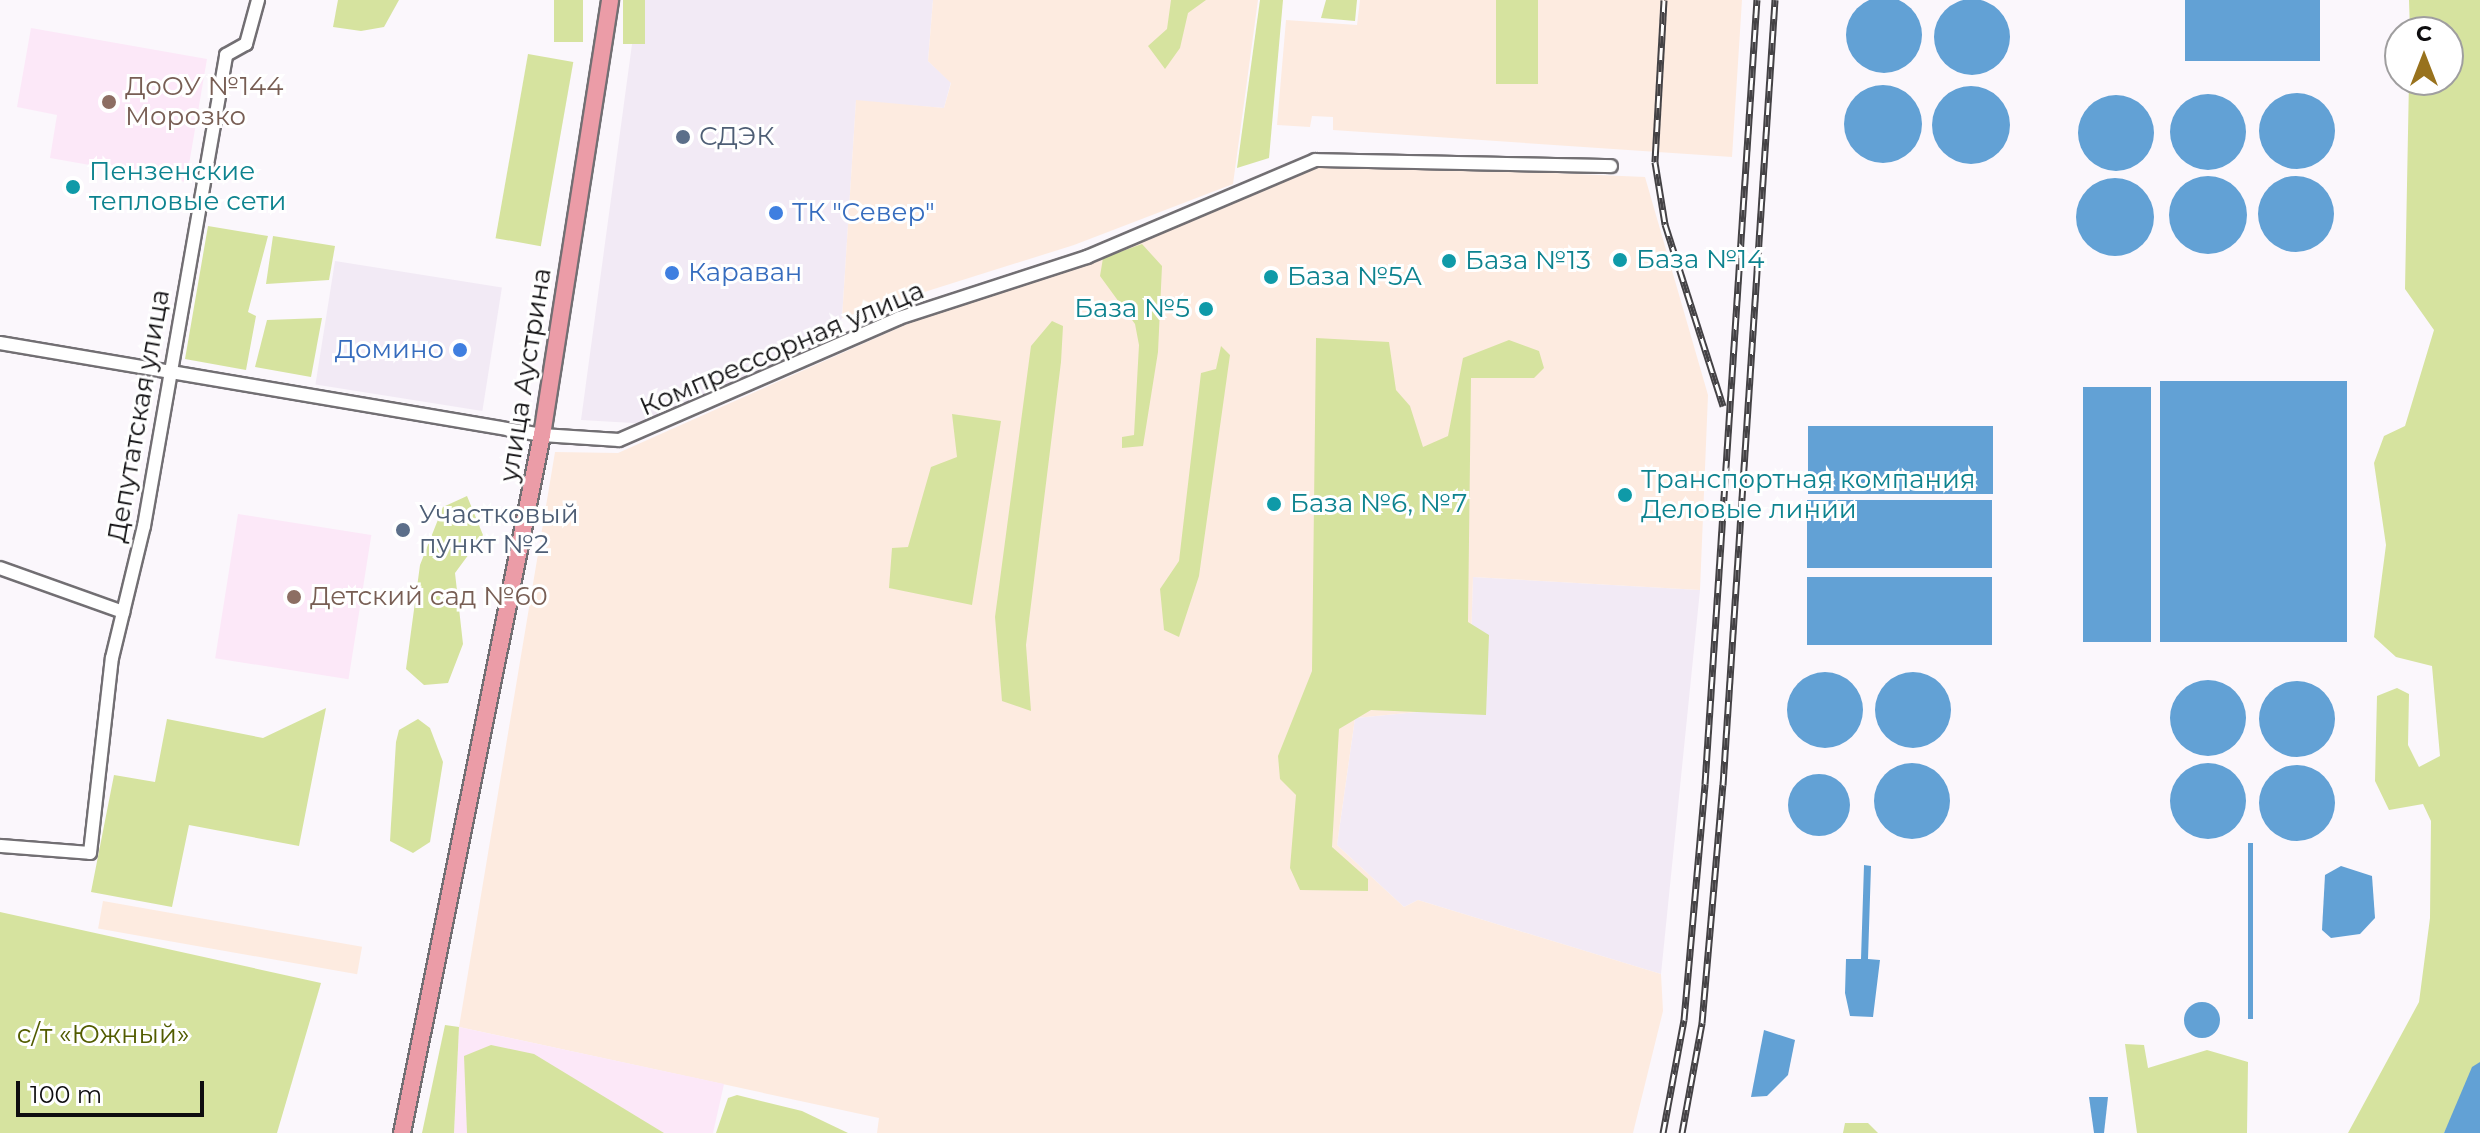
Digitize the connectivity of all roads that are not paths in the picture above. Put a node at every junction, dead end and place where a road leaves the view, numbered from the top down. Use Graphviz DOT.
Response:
graph roads {
  1 [pos="258,0"];
  2 [pos="610,0"];
  3 [pos="1611,166"];
  4 [pos="0,343"];
  5 [pos="170,372"];
  6 [pos="542,435"];
  7 [pos="0,568"];
  8 [pos="123,612"];
  9 [pos="0,846"];
  10 [pos="402,1133"];
  1 -- 5 [label="street, Депутатская улица"];
  2 -- 6 [label="main road, улица Аустрина"];
  3 -- 6 [label="street, Компрессорная улица"];
  4 -- 5 [label="street, Компрессорная улица"];
  5 -- 6 [label="street, Компрессорная улица"];
  5 -- 8 [label="street, Депутатская улица"];
  6 -- 10 [label="main road, улица Аустрина"];
  7 -- 8 [label="street"];
  8 -- 9 [label="street, Депутатская улица"];
}
